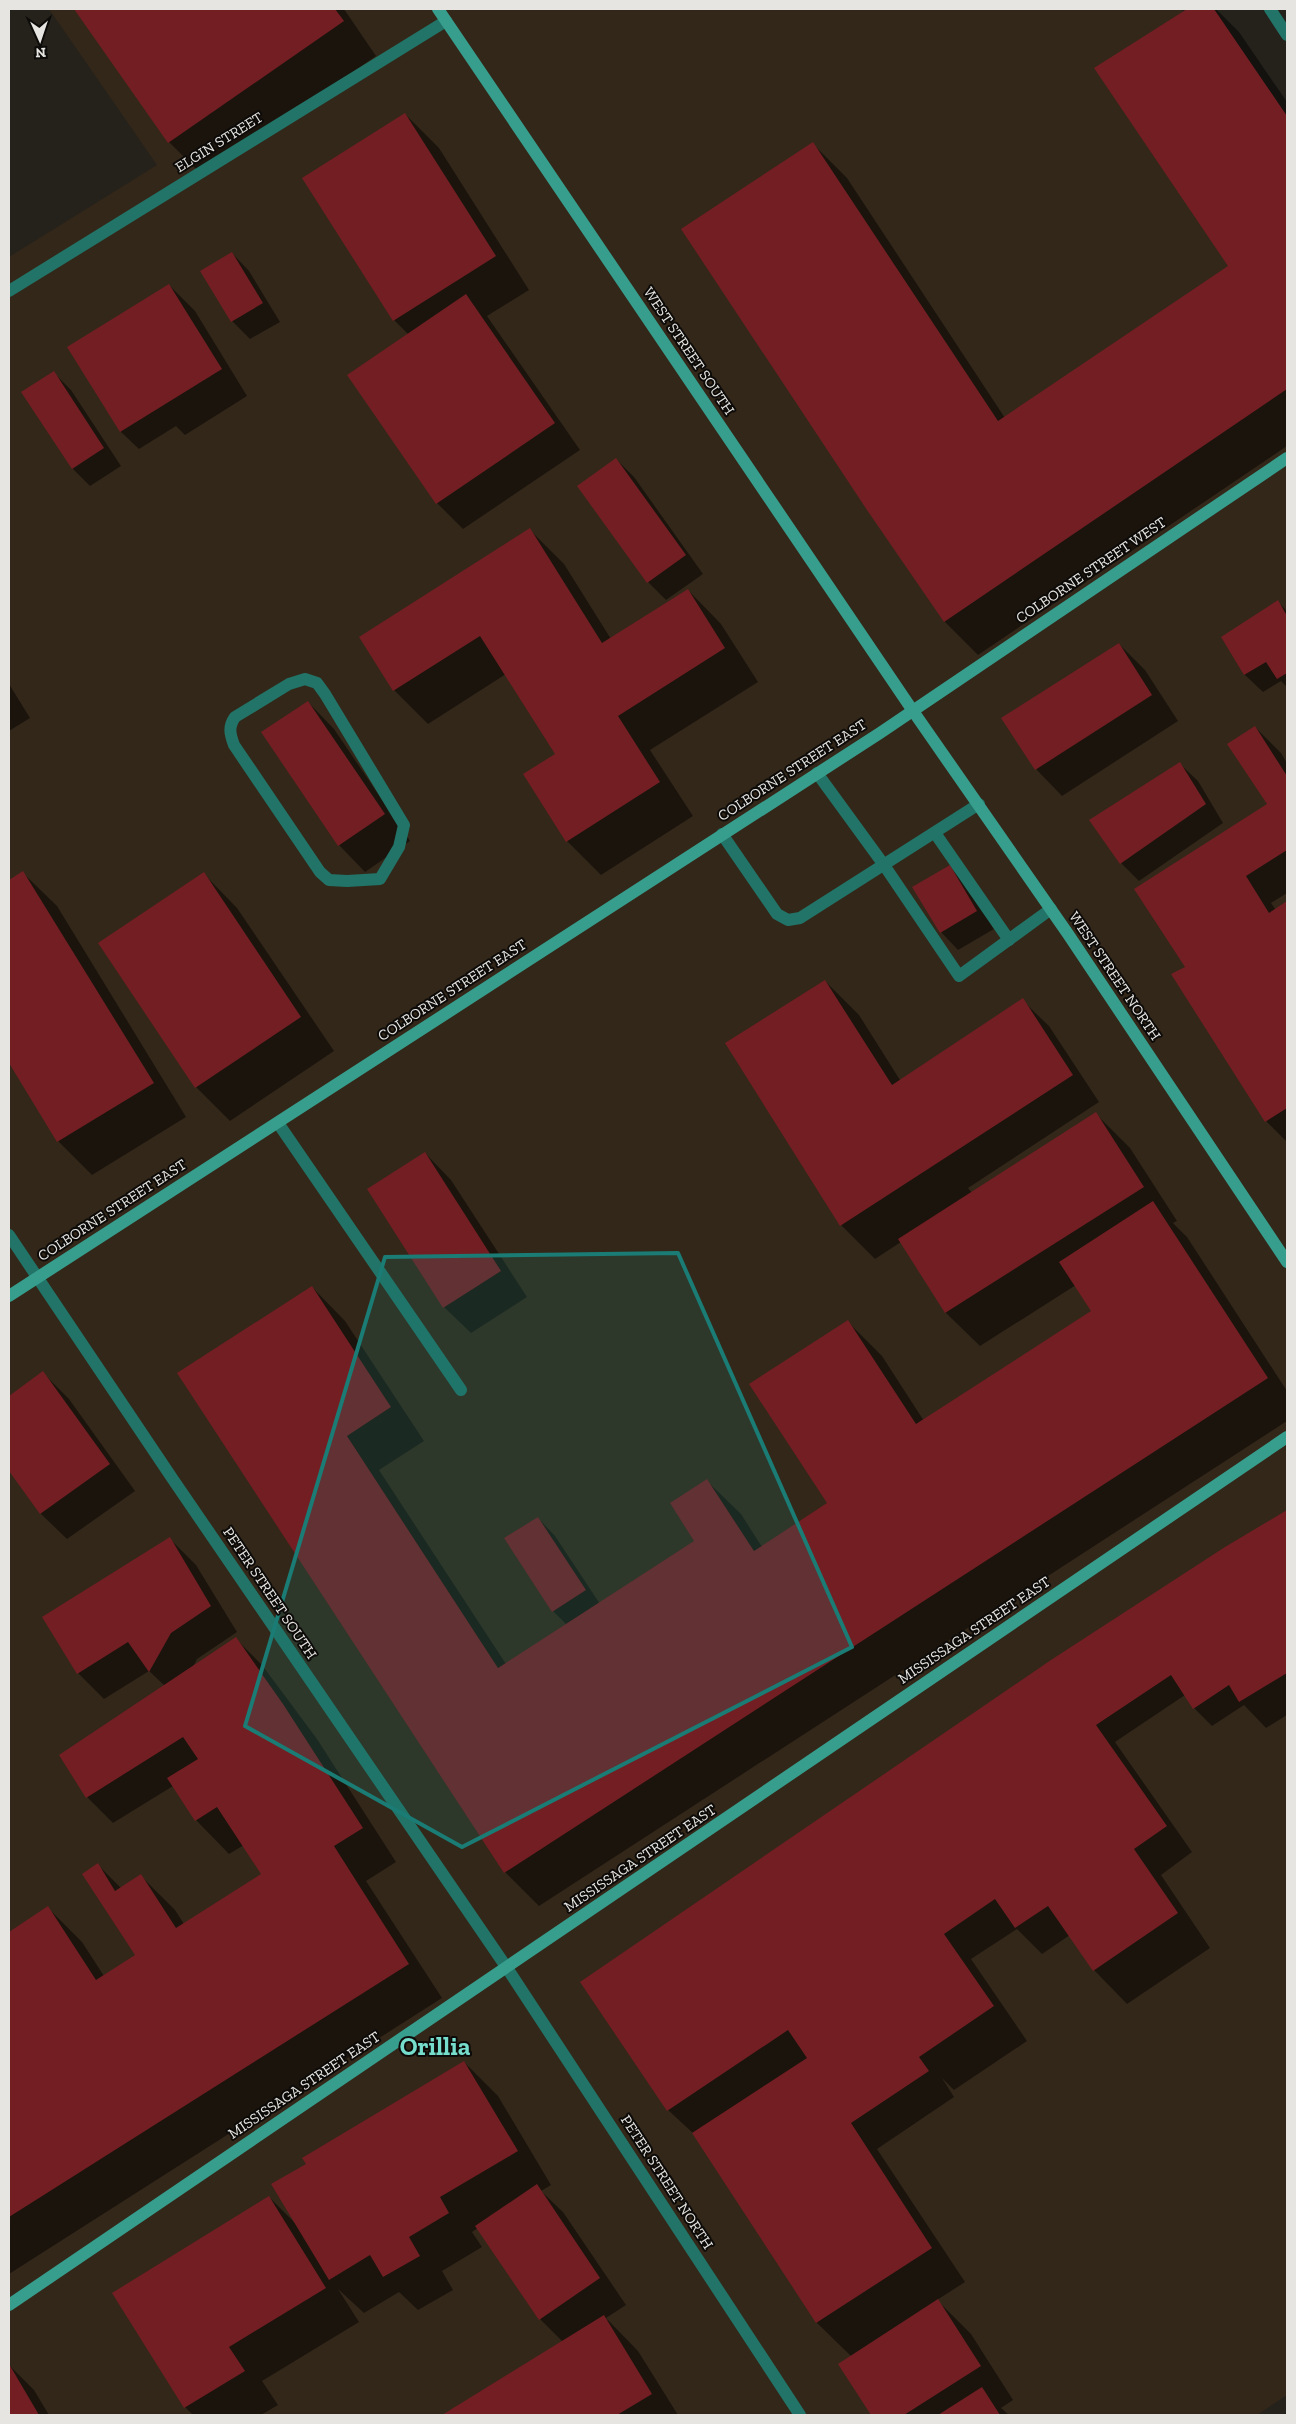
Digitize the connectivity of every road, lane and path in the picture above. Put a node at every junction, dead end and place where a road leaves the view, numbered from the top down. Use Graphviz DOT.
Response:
graph roads {
  1 [pos="438,9"];
  2 [pos="1270,9"];
  3 [pos="446,21"];
  4 [pos="1287,35"];
  5 [pos="9,291"];
  6 [pos="1287,458"];
  7 [pos="913,710"];
  8 [pos="817,773"];
  9 [pos="979,804"];
  10 [pos="935,833"];
  11 [pos="722,834"];
  12 [pos="884,865"];
  13 [pos="380,879"];
  14 [pos="1050,909"];
  15 [pos="1009,940"];
  16 [pos="278,1123"];
  17 [pos="9,1236"];
  18 [pos="1287,1262"];
  19 [pos="37,1278"];
  20 [pos="9,1296"];
  21 [pos="461,1390"];
  22 [pos="1287,1437"];
  23 [pos="507,1968"];
  24 [pos="9,2305"];
  25 [pos="800,2415"];
  1 -- 3 [label="street, WEST STREET SOUTH"];
  2 -- 4 [label="street"];
  3 -- 5 [label="street, ELGIN STREET"];
  3 -- 7 [label="street, WEST STREET SOUTH"];
  6 -- 7 [label="street, COLBORNE STREET WEST"];
  7 -- 8 [label="street, COLBORNE STREET EAST"];
  7 -- 9 [label="street, WEST STREET NORTH"];
  8 -- 11 [label="street, COLBORNE STREET EAST"];
  8 -- 12 [label="street"];
  9 -- 10 [label="street"];
  9 -- 14 [label="street, WEST STREET NORTH"];
  10 -- 12 [label="street"];
  10 -- 15 [label="street"];
  11 -- 12 [label="street"];
  11 -- 16 [label="street, COLBORNE STREET EAST"];
  12 -- 15 [label="street"];
  13 -- 13 [label="street"];
  14 -- 15 [label="street"];
  14 -- 18 [label="street, WEST STREET NORTH"];
  16 -- 19 [label="street, COLBORNE STREET EAST"];
  16 -- 21 [label="street"];
  17 -- 19 [label="street, PETER STREET SOUTH"];
  19 -- 20 [label="street, COLBORNE STREET EAST"];
  19 -- 23 [label="street, PETER STREET SOUTH"];
  22 -- 23 [label="street, MISSISSAGA STREET EAST"];
  23 -- 24 [label="street, MISSISSAGA STREET EAST"];
  23 -- 25 [label="street, PETER STREET NORTH"];
}
